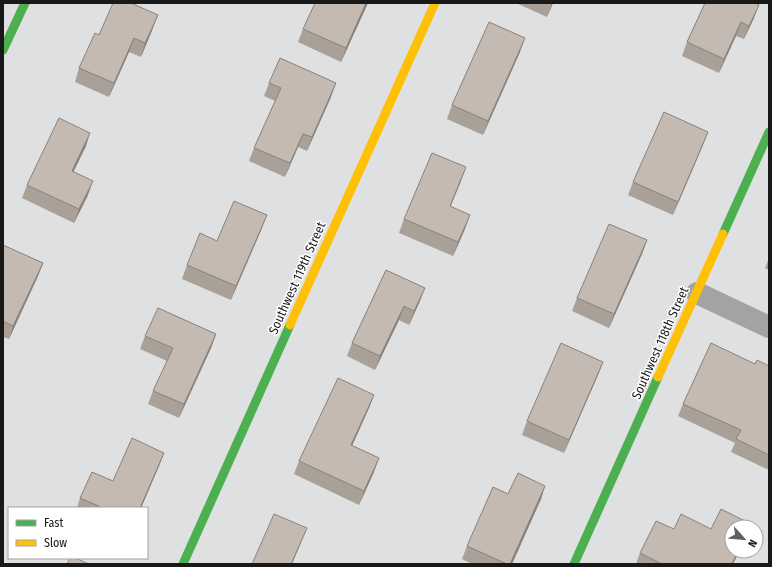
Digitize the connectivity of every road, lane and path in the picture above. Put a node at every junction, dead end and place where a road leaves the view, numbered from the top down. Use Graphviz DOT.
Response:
graph roads {
  1 [pos="25,3"];
  2 [pos="435,3"];
  3 [pos="3,50"];
  4 [pos="769,132"];
  5 [pos="697,293"];
  6 [pos="769,327"];
  7 [pos="182,564"];
  8 [pos="574,564"];
  1 -- 3 [label="street"];
  2 -- 7 [label="street, Southwest 119th Street"];
  4 -- 5 [label="street, Southwest 118th Street"];
  5 -- 6 [label="street"];
  5 -- 8 [label="street, Southwest 118th Street"];
}
